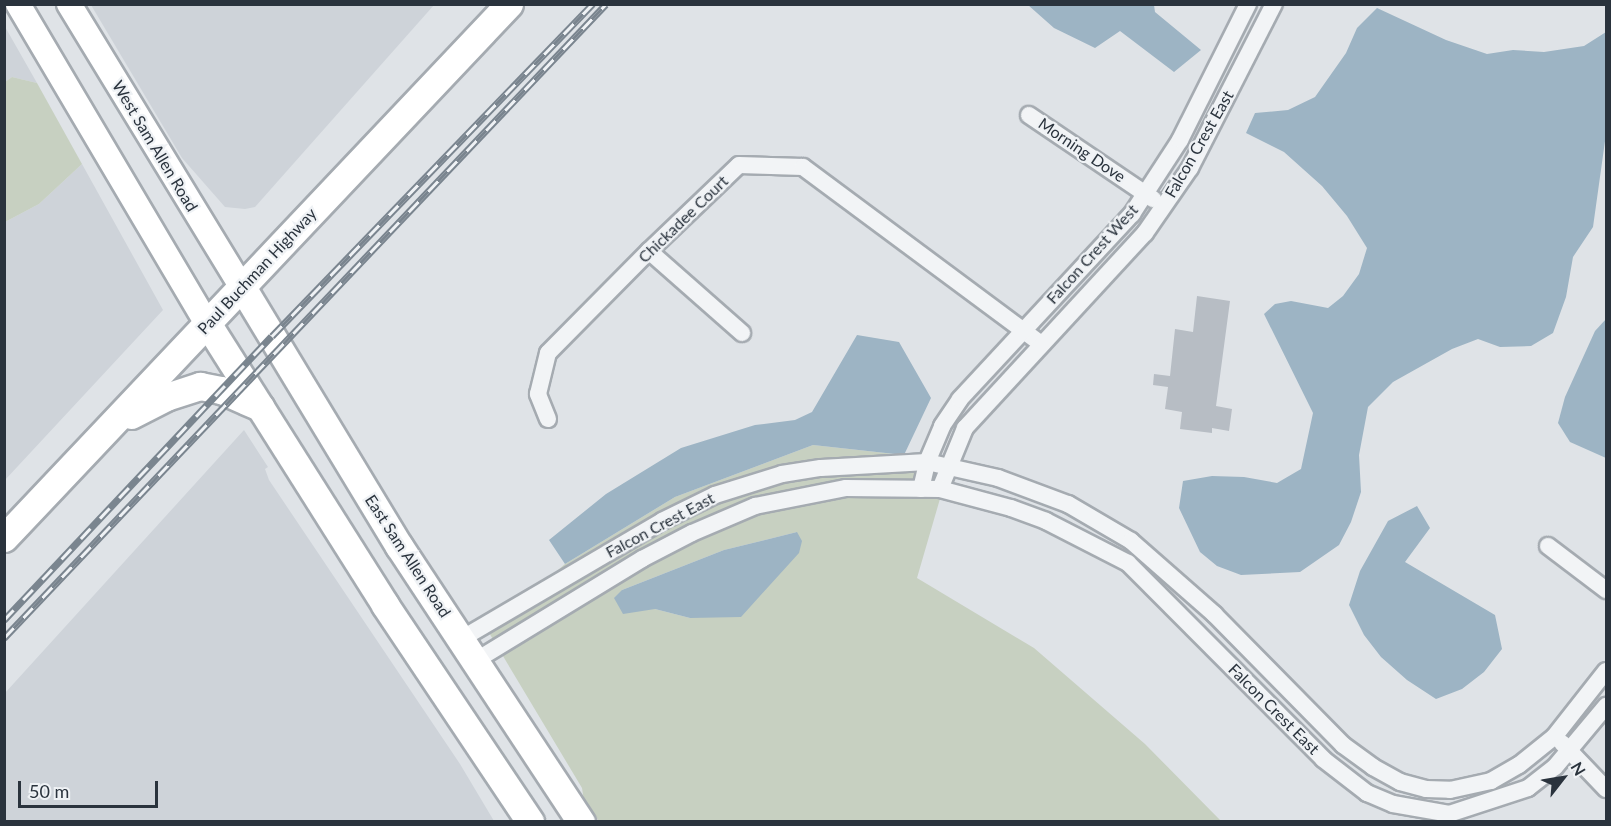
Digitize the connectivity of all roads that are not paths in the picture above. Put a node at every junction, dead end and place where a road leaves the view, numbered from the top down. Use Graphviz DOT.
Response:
graph roads {
  1 [pos="18,4"];
  2 [pos="69,4"];
  3 [pos="509,4"];
  4 [pos="1248,4"];
  5 [pos="1274,4"];
  6 [pos="1029,115"];
  7 [pos="1145,193"];
  8 [pos="1163,207"];
  9 [pos="649,251"];
  10 [pos="242,287"];
  11 [pos="207,323"];
  12 [pos="1023,328"];
  13 [pos="742,333"];
  14 [pos="1041,344"];
  15 [pos="260,407"];
  16 [pos="548,419"];
  17 [pos="111,425"];
  18 [pos="927,462"];
  19 [pos="950,466"];
  20 [pos="921,489"];
  21 [pos="940,489"];
  22 [pos="683,510"];
  23 [pos="692,533"];
  24 [pos="4,538"];
  25 [pos="1548,546"];
  26 [pos="1606,590"];
  27 [pos="468,650"];
  28 [pos="1606,671"];
  29 [pos="1295,697"];
  30 [pos="1606,706"];
  31 [pos="1279,714"];
  32 [pos="1554,737"];
  33 [pos="1569,750"];
  34 [pos="1606,789"];
  35 [pos="1450,790"];
  36 [pos="1449,818"];
  37 [pos="530,822"];
  38 [pos="581,822"];
  1 -- 11 [label="street"];
  2 -- 10 [label="street, West Sam Allen Road"];
  3 -- 10 [label="main road, Paul Buchman Highway"];
  4 -- 7 [label="street, Falcon Crest West"];
  5 -- 8 [label="street, Falcon Crest East"];
  6 -- 7 [label="street, Morning Dove"];
  7 -- 8 [label="street, Morning Dove"];
  7 -- 12 [label="street, Falcon Crest West"];
  8 -- 14 [label="street, Falcon Crest East"];
  9 -- 12 [label="street, Chickadee Court"];
  9 -- 13 [label="street"];
  9 -- 16 [label="street, Chickadee Court"];
  10 -- 11 [label="main road, Paul Buchman Highway"];
  10 -- 27 [label="main road, East Sam Allen Road"];
  11 -- 15 [label="main road"];
  11 -- 17 [label="main road, Paul Buchman Highway"];
  12 -- 14 [label="street, Chickadee Court"];
  12 -- 18 [label="street, Falcon Crest West"];
  14 -- 19 [label="street, Falcon Crest East"];
  15 -- 17 [label="main road"];
  15 -- 37 [label="main road"];
  17 -- 24 [label="main road, Paul Buchman Highway"];
  18 -- 19 [label="street, Falcon Crest East"];
  18 -- 20 [label="street, Falcon Crest West"];
  18 -- 22 [label="street, Falcon Crest East"];
  19 -- 21 [label="street, Falcon Crest East"];
  19 -- 29 [label="street, Falcon Crest East"];
  20 -- 21 [label="street, Falcon Crest East"];
  20 -- 23 [label="street, Falcon Crest East"];
  21 -- 31 [label="street, Falcon Crest East"];
  22 -- 23 [label="street"];
  22 -- 27 [label="street, Falcon Crest East"];
  23 -- 27 [label="street, Falcon Crest East"];
  25 -- 26 [label="street"];
  27 -- 38 [label="main road, East Sam Allen Road"];
  28 -- 32 [label="street, Falcon Crest East"];
  29 -- 31 [label="street"];
  29 -- 35 [label="street, Falcon Crest East"];
  30 -- 33 [label="street, Falcon Crest East"];
  31 -- 36 [label="street, Falcon Crest East"];
  32 -- 33 [label="street"];
  32 -- 35 [label="street, Falcon Crest East"];
  33 -- 34 [label="street"];
  33 -- 36 [label="street, Falcon Crest East"];
  35 -- 36 [label="street"];
}
